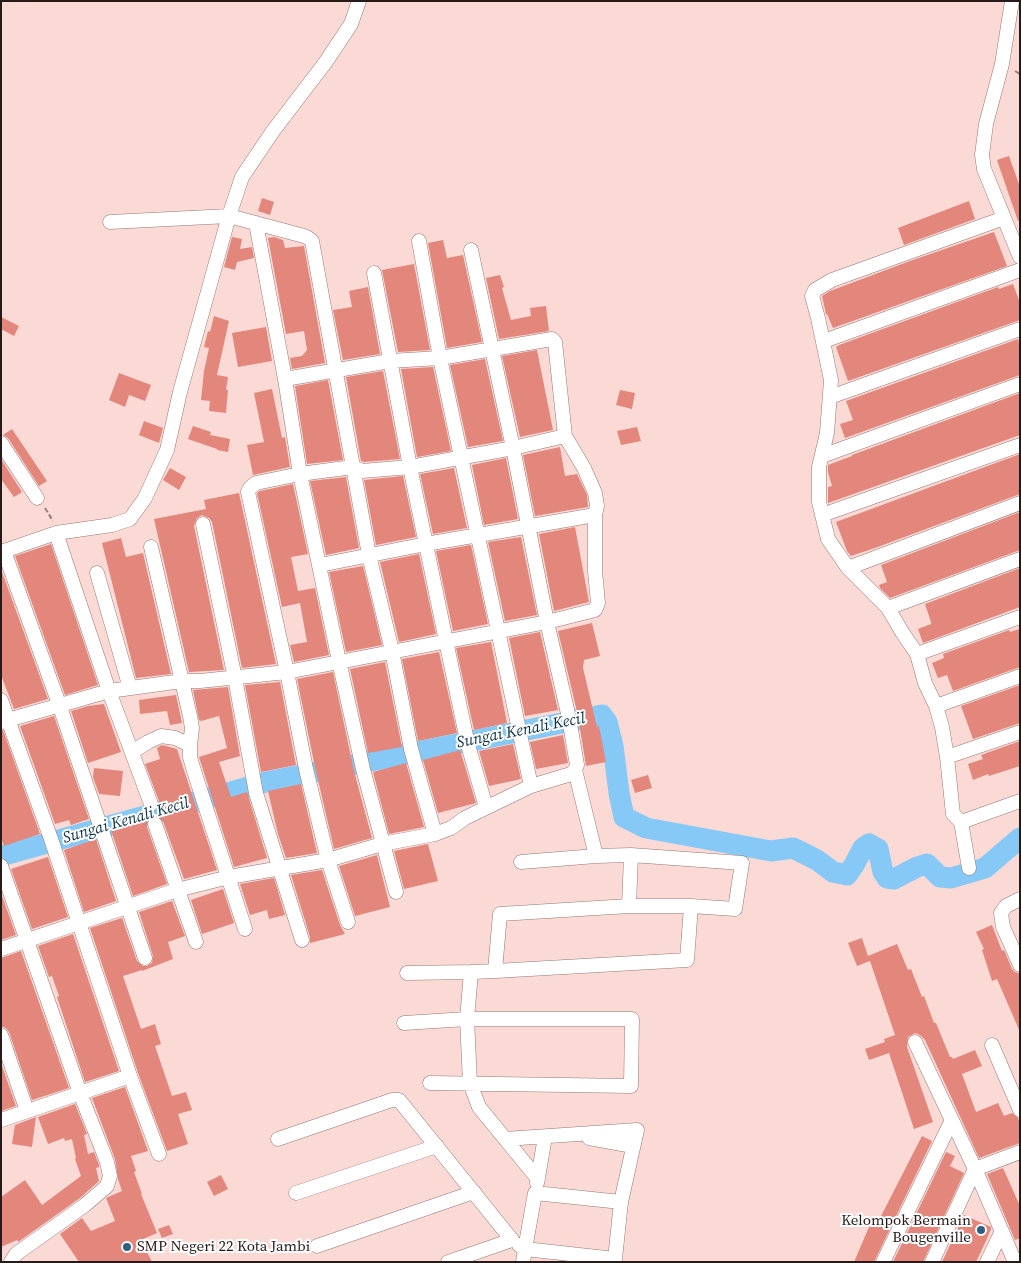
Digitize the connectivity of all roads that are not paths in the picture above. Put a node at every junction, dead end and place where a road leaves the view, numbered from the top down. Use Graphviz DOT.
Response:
graph roads {
  1 [pos="359,1"];
  2 [pos="1012,1"];
  3 [pos="229,216"];
  4 [pos="1004,218"];
  5 [pos="110,222"];
  6 [pos="256,223"];
  7 [pos="419,241"];
  8 [pos="472,250"];
  9 [pos="1020,257"];
  10 [pos="1020,270"];
  11 [pos="374,273"];
  12 [pos="1020,329"];
  13 [pos="824,341"];
  14 [pos="492,349"];
  15 [pos="440,358"];
  16 [pos="390,361"];
  17 [pos="335,371"];
  18 [pos="285,379"];
  19 [pos="1020,384"];
  20 [pos="830,397"];
  21 [pos="565,436"];
  22 [pos="1,443"];
  23 [pos="1020,445"];
  24 [pos="513,448"];
  25 [pos="822,456"];
  26 [pos="461,458"];
  27 [pos="353,466"];
  28 [pos="410,467"];
  29 [pos="300,474"];
  30 [pos="37,498"];
  31 [pos="1020,503"];
  32 [pos="595,515"];
  33 [pos="822,515"];
  34 [pos="203,524"];
  35 [pos="528,526"];
  36 [pos="56,533"];
  37 [pos="478,535"];
  38 [pos="426,544"];
  39 [pos="151,547"];
  40 [pos="2,551"];
  41 [pos="370,555"];
  42 [pos="1020,560"];
  43 [pos="320,565"];
  44 [pos="848,568"];
  45 [pos="98,573"];
  46 [pos="888,608"];
  47 [pos="1020,617"];
  48 [pos="547,622"];
  49 [pos="498,630"];
  50 [pos="446,641"];
  51 [pos="392,651"];
  52 [pos="917,654"];
  53 [pos="338,662"];
  54 [pos="287,672"];
  55 [pos="1020,676"];
  56 [pos="235,678"];
  57 [pos="182,681"];
  58 [pos="130,688"];
  59 [pos="109,691"];
  60 [pos="1,700"];
  61 [pos="58,704"];
  62 [pos="936,706"];
  63 [pos="5,721"];
  64 [pos="1020,732"];
  65 [pos="190,745"];
  66 [pos="132,752"];
  67 [pos="947,757"];
  68 [pos="575,770"];
  69 [pos="531,786"];
  70 [pos="1020,801"];
  71 [pos="152,804"];
  72 [pos="486,807"];
  73 [pos="962,822"];
  74 [pos="155,824"];
  75 [pos="435,834"];
  76 [pos="382,844"];
  77 [pos="632,855"];
  78 [pos="596,856"];
  79 [pos="328,860"];
  80 [pos="521,862"];
  81 [pos="1,866"];
  82 [pos="280,867"];
  83 [pos="969,868"];
  84 [pos="230,877"];
  85 [pos="177,890"];
  86 [pos="396,892"];
  87 [pos="1020,899"];
  88 [pos="629,906"];
  89 [pos="691,906"];
  90 [pos="127,908"];
  91 [pos="348,922"];
  92 [pos="79,923"];
  93 [pos="245,929"];
  94 [pos="28,940"];
  95 [pos="302,940"];
  96 [pos="196,942"];
  97 [pos="1,949"];
  98 [pos="145,958"];
  99 [pos="1020,965"];
  100 [pos="495,971"];
  101 [pos="471,972"];
  102 [pos="407,973"];
  103 [pos="467,1019"];
  104 [pos="404,1023"];
  105 [pos="1,1035"];
  106 [pos="915,1042"];
  107 [pos="992,1045"];
  108 [pos="130,1076"];
  109 [pos="430,1083"];
  110 [pos="470,1083"];
  111 [pos="80,1093"];
  112 [pos="1020,1110"];
  113 [pos="27,1111"];
  114 [pos="1,1120"];
  115 [pos="951,1122"];
  116 [pos="545,1137"];
  117 [pos="278,1139"];
  118 [pos="506,1139"];
  119 [pos="437,1146"];
  120 [pos="1020,1152"];
  121 [pos="159,1154"];
  122 [pos="975,1169"];
  123 [pos="538,1179"];
  124 [pos="474,1192"];
  125 [pos="296,1193"];
  126 [pos="536,1193"];
  127 [pos="621,1202"];
  128 [pos="1002,1231"];
  129 [pos="512,1240"];
  130 [pos="318,1246"];
  131 [pos="524,1255"];
  132 [pos="11,1262"];
  133 [pos="448,1262"];
  134 [pos="883,1262"];
  135 [pos="932,1262"];
  136 [pos="987,1262"];
  137 [pos="1015,1262"];
  1 -- 3 [label="street"];
  2 -- 4 [label="street"];
  3 -- 5 [label="street"];
  3 -- 6 [label="street"];
  3 -- 36 [label="street"];
  4 -- 9 [label="street"];
  4 -- 13 [label="street"];
  6 -- 17 [label="street"];
  6 -- 18 [label="street"];
  7 -- 15 [label="street"];
  8 -- 14 [label="street"];
  10 -- 13 [label="street"];
  11 -- 16 [label="street"];
  12 -- 20 [label="street"];
  13 -- 20 [label="street"];
  14 -- 15 [label="street"];
  14 -- 21 [label="street"];
  14 -- 24 [label="street"];
  15 -- 16 [label="street"];
  15 -- 26 [label="street"];
  16 -- 17 [label="street"];
  16 -- 28 [label="street"];
  17 -- 18 [label="street"];
  17 -- 27 [label="street"];
  18 -- 29 [label="street"];
  19 -- 25 [label="street"];
  20 -- 25 [label="street"];
  21 -- 24 [label="street"];
  21 -- 32 [label="street"];
  22 -- 30 [label="street"];
  23 -- 33 [label="street"];
  24 -- 26 [label="street"];
  24 -- 35 [label="street"];
  25 -- 33 [label="street"];
  26 -- 28 [label="street"];
  26 -- 37 [label="street"];
  27 -- 28 [label="street"];
  27 -- 29 [label="street"];
  27 -- 41 [label="street"];
  28 -- 38 [label="street"];
  29 -- 43 [label="street"];
  29 -- 54 [label="street"];
  31 -- 44 [label="street"];
  32 -- 35 [label="street"];
  32 -- 48 [label="street"];
  33 -- 44 [label="street"];
  34 -- 56 [label="street"];
  35 -- 37 [label="street"];
  35 -- 48 [label="street"];
  36 -- 40 [label="street"];
  36 -- 59 [label="street"];
  37 -- 38 [label="street"];
  37 -- 49 [label="street"];
  38 -- 41 [label="street"];
  38 -- 50 [label="street"];
  39 -- 57 [label="street"];
  40 -- 61 [label="street"];
  41 -- 43 [label="street"];
  41 -- 51 [label="street"];
  42 -- 46 [label="street"];
  43 -- 53 [label="street"];
  44 -- 46 [label="street"];
  45 -- 58 [label="street"];
  46 -- 52 [label="street"];
  47 -- 52 [label="street"];
  48 -- 49 [label="street"];
  48 -- 68 [label="street"];
  49 -- 50 [label="street"];
  49 -- 69 [label="street"];
  50 -- 51 [label="street"];
  50 -- 72 [label="street"];
  51 -- 53 [label="street"];
  51 -- 75 [label="street"];
  52 -- 62 [label="street"];
  53 -- 54 [label="street"];
  53 -- 76 [label="street"];
  54 -- 56 [label="street"];
  54 -- 79 [label="street"];
  55 -- 62 [label="street"];
  56 -- 57 [label="street"];
  56 -- 82 [label="street"];
  57 -- 58 [label="street"];
  57 -- 65 [label="street"];
  58 -- 59 [label="street"];
  59 -- 61 [label="street"];
  59 -- 66 [label="street"];
  60 -- 63 [label="street"];
  61 -- 63 [label="street"];
  61 -- 90 [label="street"];
  62 -- 67 [label="street"];
  63 -- 92 [label="street"];
  64 -- 67 [label="street"];
  65 -- 66 [label="street"];
  65 -- 84 [label="street"];
  66 -- 71 [label="street"];
  67 -- 73 [label="street"];
  68 -- 69 [label="street"];
  68 -- 78 [label="street"];
  69 -- 72 [label="street"];
  70 -- 73 [label="street"];
  72 -- 75 [label="street"];
  73 -- 83 [label="street"];
  74 -- 85 [label="street"];
  75 -- 76 [label="street"];
  76 -- 79 [label="street"];
  76 -- 86 [label="street"];
  77 -- 78 [label="street"];
  77 -- 88 [label="street"];
  77 -- 89 [label="street"];
  78 -- 80 [label="street"];
  79 -- 82 [label="street"];
  79 -- 91 [label="street"];
  81 -- 94 [label="street"];
  82 -- 84 [label="street"];
  82 -- 95 [label="street"];
  84 -- 85 [label="street"];
  84 -- 93 [label="street"];
  85 -- 90 [label="street"];
  85 -- 96 [label="street"];
  87 -- 99 [label="street"];
  88 -- 89 [label="street"];
  88 -- 100 [label="street"];
  89 -- 100 [label="street"];
  90 -- 92 [label="street"];
  90 -- 98 [label="street"];
  92 -- 94 [label="street"];
  92 -- 108 [label="street"];
  94 -- 97 [label="street"];
  94 -- 111 [label="street"];
  100 -- 101 [label="street"];
  101 -- 102 [label="street"];
  101 -- 103 [label="street"];
  103 -- 104 [label="street"];
  103 -- 110 [label="street"];
  103 -- 110 [label="street"];
  105 -- 113 [label="street"];
  106 -- 115 [label="street"];
  107 -- 112 [label="street"];
  108 -- 111 [label="street"];
  108 -- 121 [label="street"];
  109 -- 110 [label="street"];
  110 -- 118 [label="street"];
  111 -- 113 [label="street"];
  111 -- 132 [label="street"];
  113 -- 114 [label="street"];
  115 -- 122 [label="street"];
  115 -- 134 [label="street"];
  116 -- 118 [label="street"];
  116 -- 123 [label="street"];
  116 -- 127 [label="street"];
  117 -- 119 [label="street"];
  118 -- 123 [label="street"];
  119 -- 124 [label="street"];
  119 -- 125 [label="street"];
  120 -- 122 [label="street"];
  122 -- 128 [label="street"];
  122 -- 135 [label="street"];
  123 -- 126 [label="street"];
  124 -- 129 [label="street"];
  124 -- 130 [label="street"];
  126 -- 127 [label="street"];
  126 -- 131 [label="street"];
  127 -- 131 [label="street"];
  128 -- 136 [label="street"];
  128 -- 137 [label="street"];
  129 -- 131 [label="street"];
  129 -- 133 [label="street"];
}
